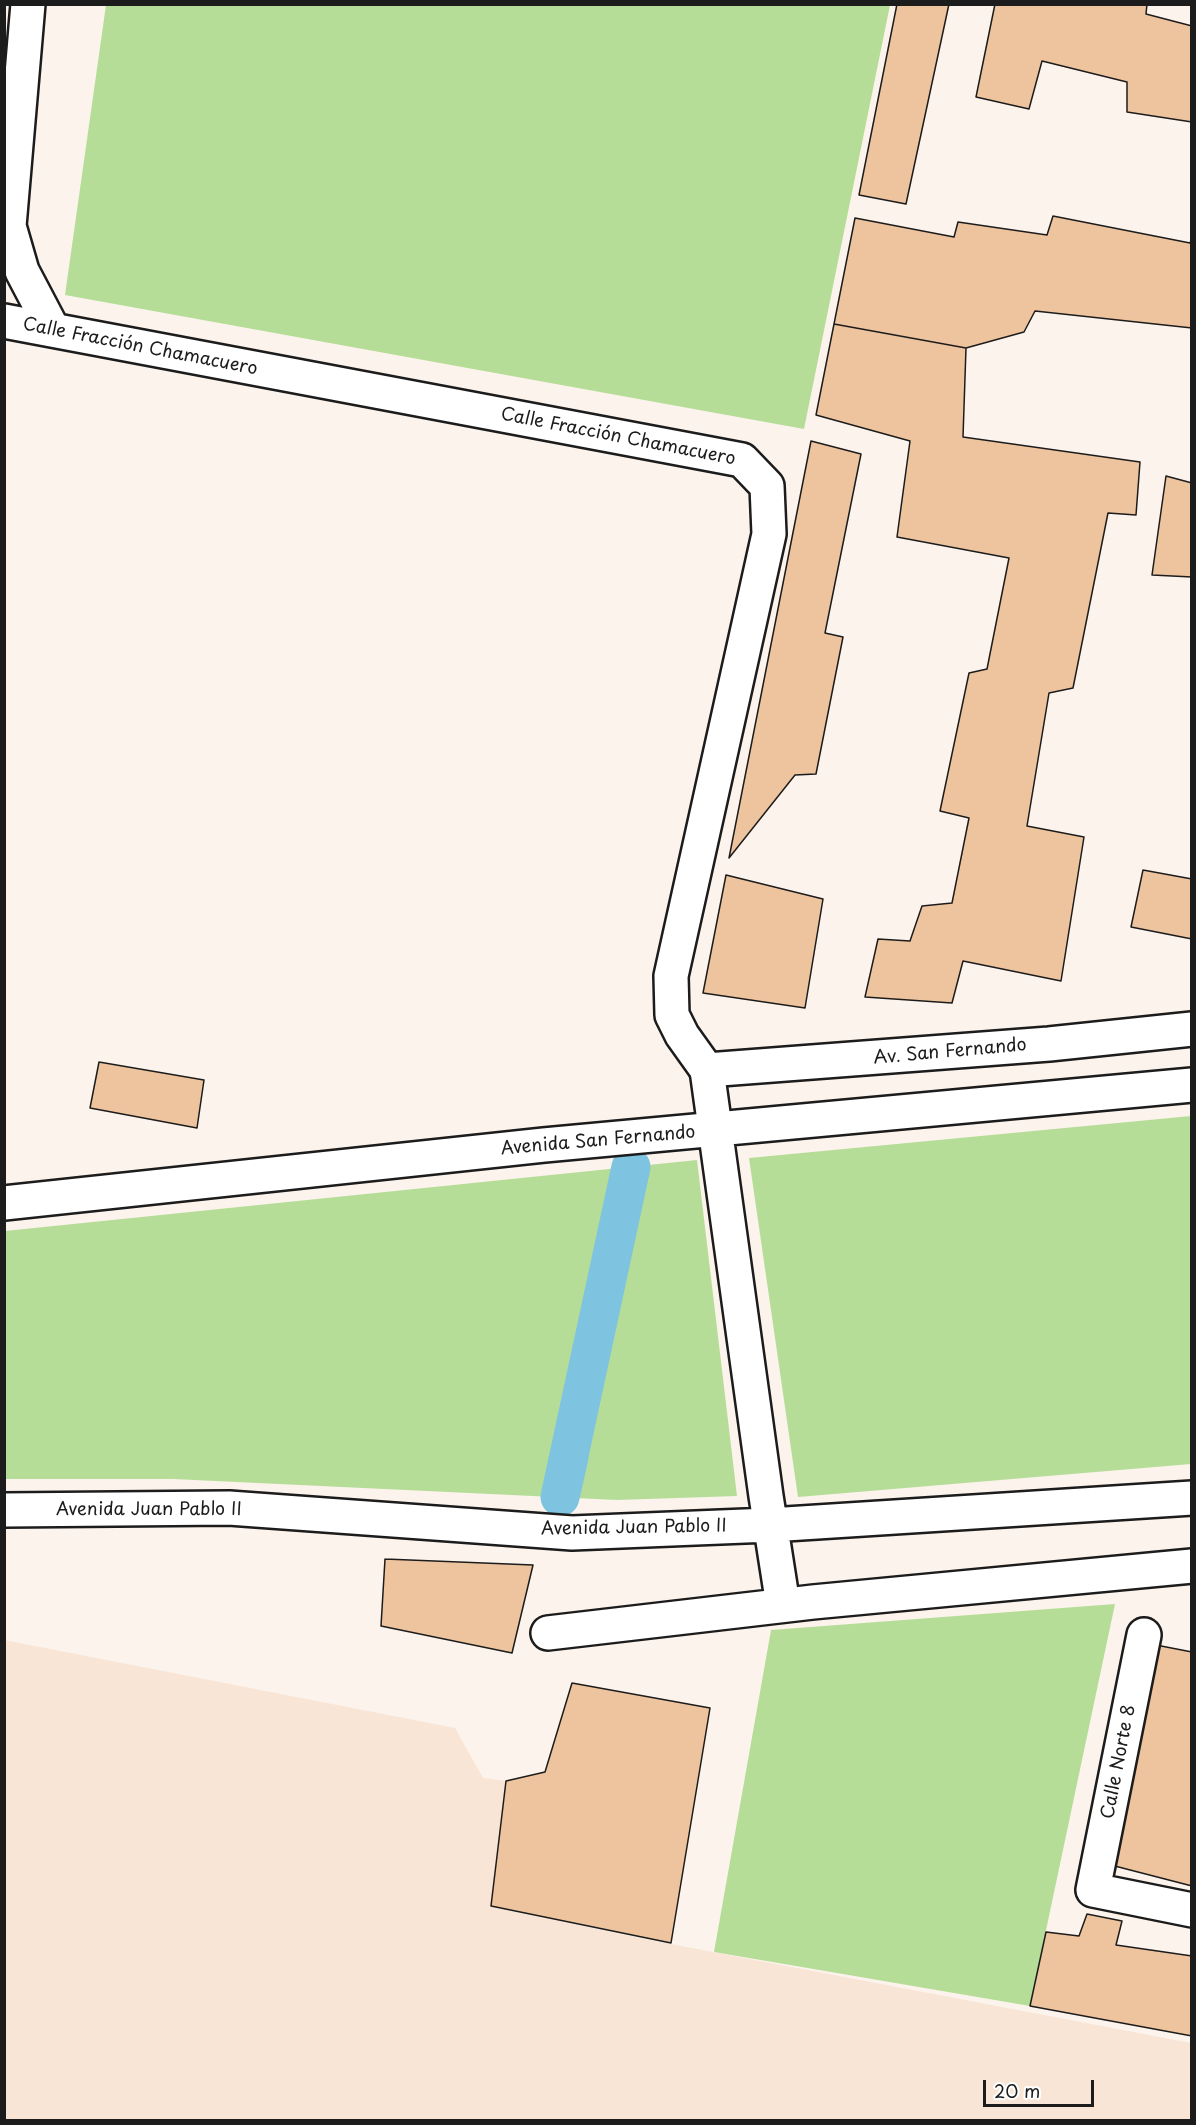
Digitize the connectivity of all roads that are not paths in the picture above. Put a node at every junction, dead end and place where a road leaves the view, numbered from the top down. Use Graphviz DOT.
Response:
graph roads {
  1 [pos="28,4"];
  2 [pos="4,321"];
  3 [pos="53,330"];
  4 [pos="1191,1029"];
  5 [pos="707,1070"];
  6 [pos="1191,1085"];
  7 [pos="714,1130"];
  8 [pos="4,1203"];
  9 [pos="1191,1498"];
  10 [pos="4,1510"];
  11 [pos="770,1525"];
  12 [pos="1191,1566"];
  13 [pos="783,1605"];
  14 [pos="548,1634"];
  15 [pos="1144,1635"];
  16 [pos="1191,1910"];
  1 -- 3 [label="street"];
  2 -- 3 [label="street, Calle Fracción Chamacuero"];
  3 -- 5 [label="street, Calle Fracción Chamacuero"];
  4 -- 5 [label="street, Av. San Fernando"];
  5 -- 7 [label="street"];
  6 -- 7 [label="street, Avenida San Fernando"];
  7 -- 8 [label="street, Avenida San Fernando"];
  7 -- 11 [label="street"];
  9 -- 11 [label="street, Avenida Juan Pablo II"];
  10 -- 11 [label="street, Avenida Juan Pablo II"];
  11 -- 13 [label="street"];
  12 -- 13 [label="street"];
  13 -- 14 [label="street"];
  15 -- 16 [label="street, Calle Norte 8"];
}
